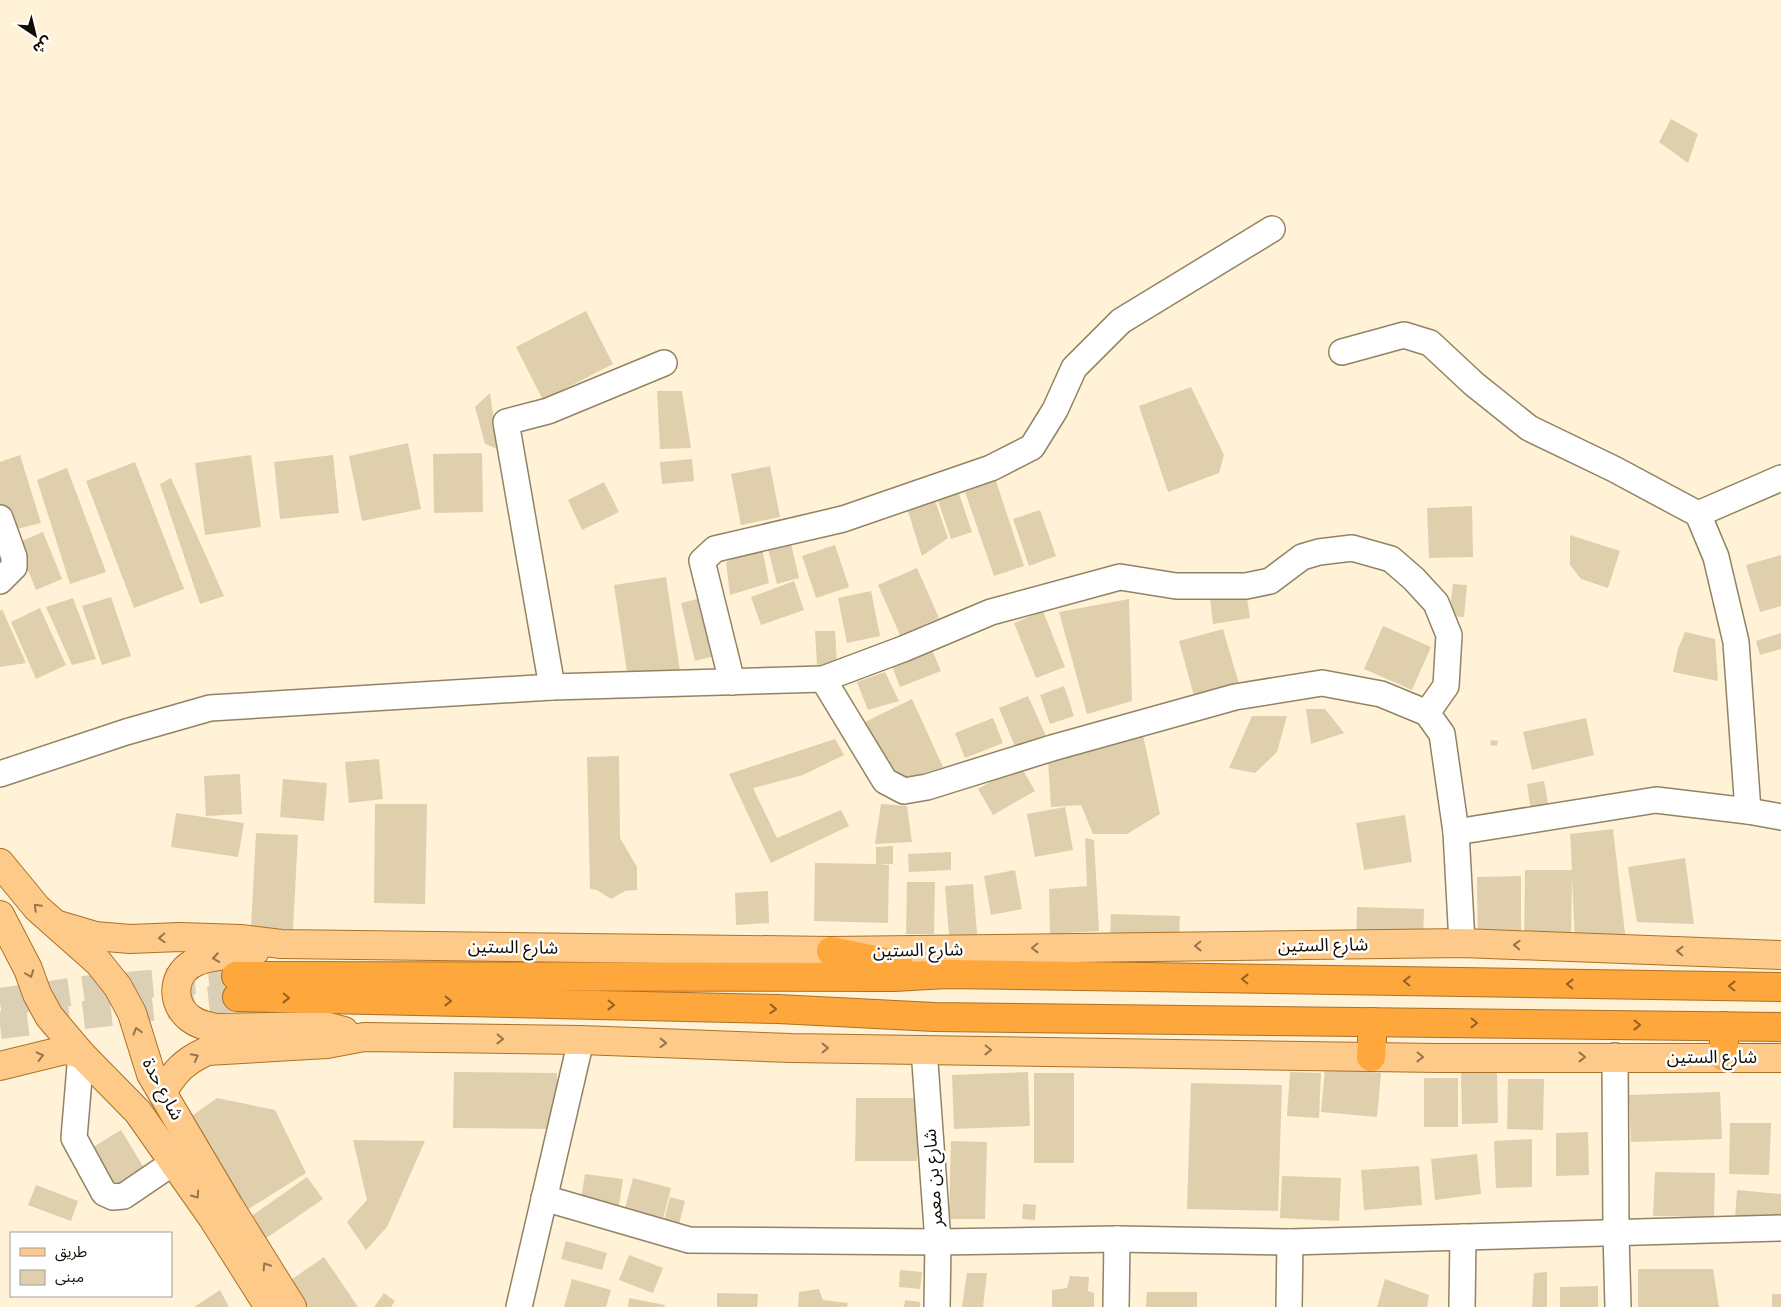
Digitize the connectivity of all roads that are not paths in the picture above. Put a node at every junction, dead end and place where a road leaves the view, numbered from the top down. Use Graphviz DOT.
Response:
graph roads {
  1 [pos="1272,229"];
  2 [pos="1342,352"];
  3 [pos="664,363"];
  4 [pos="1781,478"];
  5 [pos="1698,514"];
  6 [pos="0,518"];
  7 [pos="0,581"];
  8 [pos="823,679"];
  9 [pos="732,682"];
  10 [pos="552,687"];
  11 [pos="1427,714"];
  12 [pos="0,774"];
  13 [pos="1748,811"];
  14 [pos="1781,817"];
  15 [pos="1456,832"];
  16 [pos="0,864"];
  17 [pos="0,915"];
  18 [pos="58,925"];
  19 [pos="1462,943"];
  20 [pos="281,944"];
  21 [pos="831,951"];
  22 [pos="1781,955"];
  23 [pos="947,974"];
  24 [pos="1781,987"];
  25 [pos="1373,1022"];
  26 [pos="1724,1026"];
  27 [pos="1781,1027"];
  28 [pos="364,1037"];
  29 [pos="581,1040"];
  30 [pos="924,1049"];
  31 [pos="81,1054"];
  32 [pos="1371,1056"];
  33 [pos="1615,1056"];
  34 [pos="1724,1057"];
  35 [pos="1781,1058"];
  36 [pos="0,1066"];
  37 [pos="162,1092"];
  38 [pos="174,1162"];
  39 [pos="544,1198"];
  40 [pos="1781,1228"];
  41 [pos="1616,1233"];
  42 [pos="1463,1237"];
  43 [pos="1117,1239"];
  44 [pos="938,1242"];
  45 [pos="1290,1242"];
  46 [pos="268,1307"];
  47 [pos="292,1307"];
  48 [pos="519,1307"];
  49 [pos="937,1307"];
  50 [pos="1116,1307"];
  51 [pos="1289,1307"];
  52 [pos="1462,1307"];
  53 [pos="1618,1307"];
  1 -- 9 [label="street"];
  2 -- 5 [label="street"];
  3 -- 10 [label="street"];
  4 -- 5 [label="street"];
  5 -- 13 [label="street"];
  6 -- 7 [label="street"];
  8 -- 9 [label="street"];
  8 -- 11 [label="street"];
  8 -- 11 [label="street"];
  9 -- 10 [label="street"];
  10 -- 12 [label="street"];
  11 -- 15 [label="street"];
  13 -- 14 [label="street"];
  13 -- 15 [label="street"];
  15 -- 19 [label="street"];
  18 -- 16 [label="main road, شارع حدة, one-way"];
  17 -- 31 [label="main road, شارع حدة, one-way"];
  20 -- 18 [label="main road, شارع الستين, one-way"];
  37 -- 18 [label="main road, شارع حدة, one-way"];
  19 -- 21 [label="main road, شارع الستين, one-way"];
  22 -- 19 [label="main road, شارع الستين, one-way"];
  20 -- 21 [label="main road, شارع الستين"];
  20 -- 28 [label="main road, one-way"];
  21 -- 23 [label="highway"];
  24 -- 23 [label="highway, شارع الستين, one-way"];
  23 -- 25 [label="highway, شارع الستين, one-way"];
  25 -- 26 [label="highway, شارع الستين, one-way"];
  25 -- 32 [label="highway"];
  26 -- 27 [label="highway, شارع الستين"];
  26 -- 34 [label="highway"];
  28 -- 29 [label="main road, شارع الستين, one-way"];
  37 -- 28 [label="main road, شارع الستين, one-way"];
  29 -- 30 [label="main road, شارع الستين, one-way"];
  29 -- 39 [label="street"];
  30 -- 32 [label="main road, شارع الستين, one-way"];
  30 -- 44 [label="street, شارع بن معمر"];
  36 -- 31 [label="main road, one-way"];
  31 -- 38 [label="main road, شارع حدة"];
  31 -- 38 [label="street"];
  32 -- 33 [label="main road, شارع الستين, one-way"];
  33 -- 34 [label="main road, شارع الستين"];
  33 -- 41 [label="street"];
  34 -- 35 [label="main road, شارع الستين"];
  47 -- 37 [label="main road, شارع حدة, one-way"];
  38 -- 46 [label="main road, شارع حدة, one-way"];
  39 -- 44 [label="street"];
  39 -- 48 [label="street"];
  40 -- 41 [label="street"];
  41 -- 42 [label="street"];
  41 -- 53 [label="street"];
  42 -- 45 [label="street"];
  42 -- 52 [label="street"];
  43 -- 44 [label="street"];
  43 -- 45 [label="street"];
  43 -- 50 [label="street"];
  44 -- 49 [label="street, شارع بن معمر"];
  45 -- 51 [label="street"];
}
